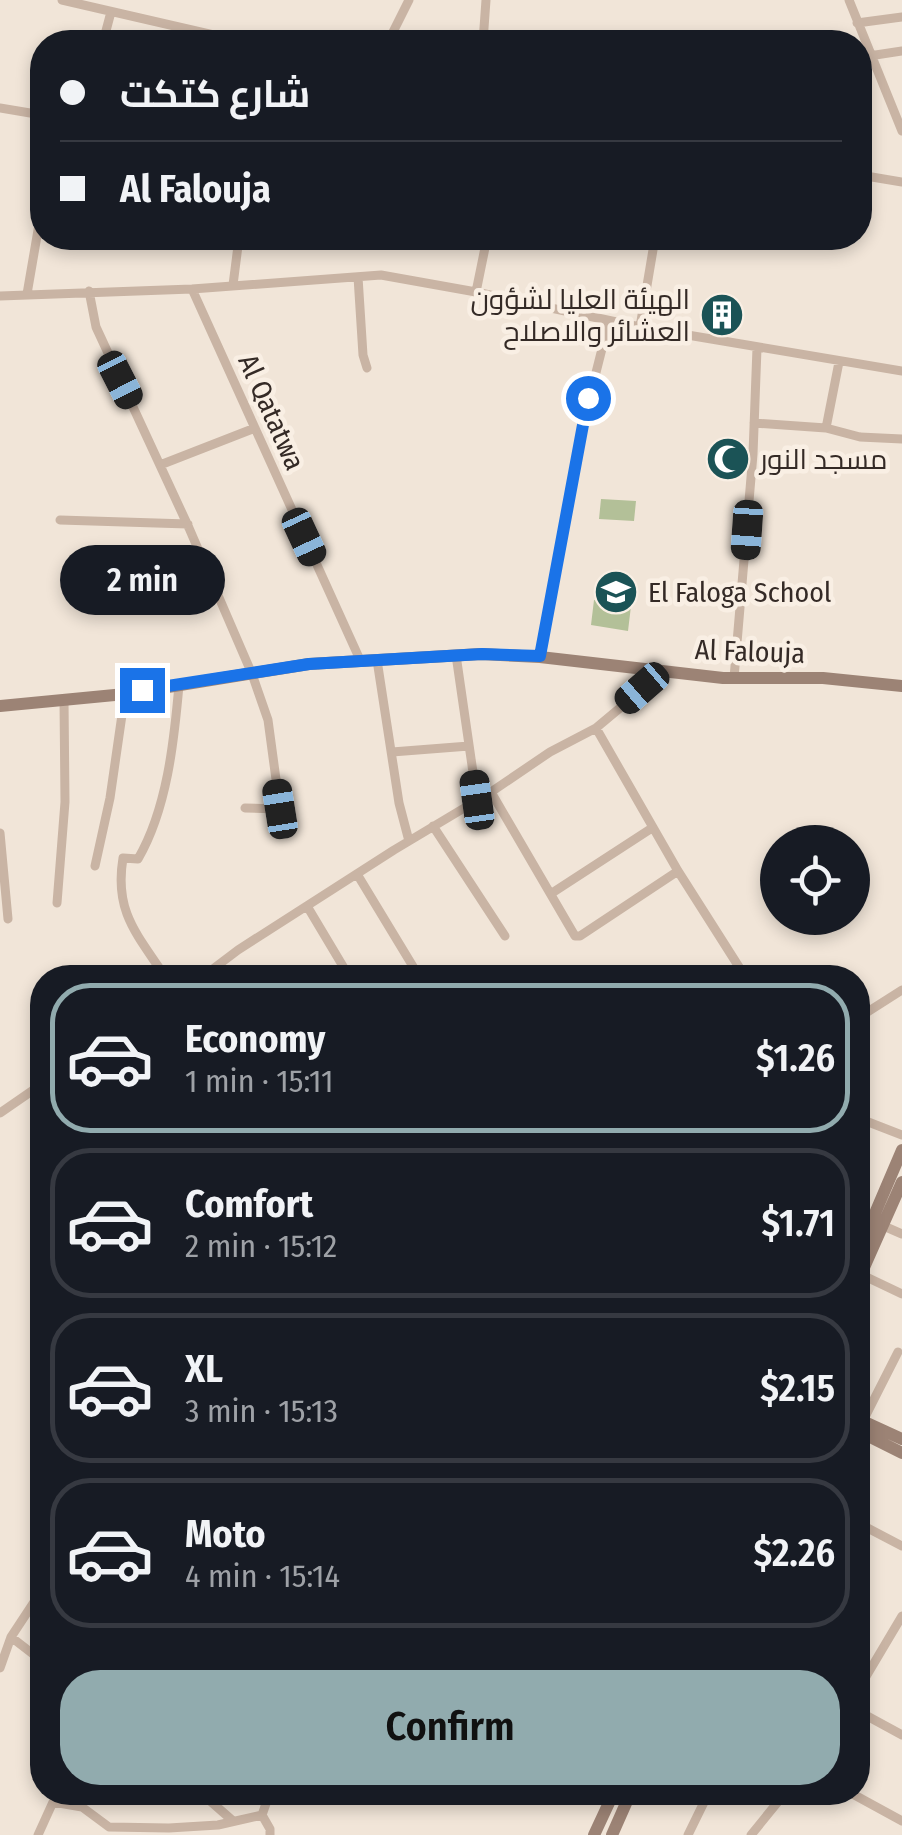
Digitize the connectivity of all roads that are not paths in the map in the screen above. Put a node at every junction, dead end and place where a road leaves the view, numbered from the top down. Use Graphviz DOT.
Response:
graph roads {
  1 [pos="62,0"];
  2 [pos="409,0"];
  3 [pos="486,0"];
  4 [pos="848,0"];
  5 [pos="111,12"];
  6 [pos="902,17"];
  7 [pos="858,23"];
  8 [pos="106,30"];
  9 [pos="191,30"];
  10 [pos="394,30"];
  11 [pos="484,30"];
  12 [pos="860,30"];
  13 [pos="902,51"];
  14 [pos="872,56"];
  15 [pos="872,63"];
  16 [pos="0,108"];
  17 [pos="30,113"];
  18 [pos="902,131"];
  19 [pos="872,177"];
  20 [pos="902,182"];
  21 [pos="35,250"];
  22 [pos="237,250"];
  23 [pos="485,250"];
  24 [pos="653,250"];
  25 [pos="358,276"];
  26 [pos="233,285"];
  27 [pos="192,288"];
  28 [pos="89,292"];
  29 [pos="476,292"];
  30 [pos="27,294"];
  31 [pos="0,296"];
  32 [pos="609,321"];
  33 [pos="640,327"];
  34 [pos="758,348"];
  35 [pos="839,362"];
  36 [pos="367,368"];
  37 [pos="902,370"];
  38 [pos="754,423"];
  39 [pos="255,428"];
  40 [pos="826,428"];
  41 [pos="902,439"];
  42 [pos="160,465"];
  43 [pos="60,520"];
  44 [pos="188,524"];
  45 [pos="456,656"];
  46 [pos="540,656"];
  47 [pos="377,660"];
  48 [pos="361,662"];
  49 [pos="663,672"];
  50 [pos="252,674"];
  51 [pos="734,678"];
  52 [pos="179,685"];
  53 [pos="902,686"];
  54 [pos="125,694"];
  55 [pos="64,700"];
  56 [pos="0,706"];
  57 [pos="596,728"];
  58 [pos="469,746"];
  59 [pos="392,752"];
  60 [pos="491,792"];
  61 [pos="477,800"];
  62 [pos="244,808"];
  63 [pos="433,826"];
  64 [pos="652,828"];
  65 [pos="0,833"];
  66 [pos="409,841"];
  67 [pos="96,866"];
  68 [pos="678,871"];
  69 [pos="358,874"];
  70 [pos="552,893"];
  71 [pos="56,902"];
  72 [pos="307,906"];
  73 [pos="8,919"];
  74 [pos="505,936"];
  75 [pos="157,965"];
  76 [pos="221,965"];
  77 [pos="343,965"];
  78 [pos="412,965"];
  79 [pos="738,965"];
  80 [pos="902,990"];
  81 [pos="870,1010"];
  82 [pos="30,1092"];
  83 [pos="0,1113"];
  84 [pos="870,1123"];
  85 [pos="902,1135"];
  86 [pos="902,1150"];
  87 [pos="902,1182"];
  88 [pos="877,1224"];
  89 [pos="902,1234"];
  90 [pos="870,1235"];
  91 [pos="870,1244"];
  92 [pos="870,1281"];
  93 [pos="902,1294"];
  94 [pos="901,1350"];
  95 [pos="870,1405"];
  96 [pos="870,1428"];
  97 [pos="870,1431"];
  98 [pos="902,1438"];
  99 [pos="902,1453"];
  100 [pos="870,1529"];
  101 [pos="902,1546"];
  102 [pos="30,1608"];
  103 [pos="902,1616"];
  104 [pos="11,1637"];
  105 [pos="897,1640"];
  106 [pos="30,1652"];
  107 [pos="1,1653"];
  108 [pos="0,1668"];
  109 [pos="870,1675"];
  110 [pos="870,1718"];
  111 [pos="902,1735"];
  112 [pos="870,1803"];
  113 [pos="52,1805"];
  114 [pos="70,1805"];
  115 [pos="215,1805"];
  116 [pos="265,1805"];
  117 [pos="608,1805"];
  118 [pos="625,1805"];
  119 [pos="703,1805"];
  120 [pos="775,1805"];
  121 [pos="262,1815"];
  122 [pos="233,1821"];
  123 [pos="902,1821"];
  124 [pos="38,1835"];
  125 [pos="270,1835"];
  126 [pos="594,1835"];
  127 [pos="612,1835"];
  128 [pos="688,1835"];
  129 [pos="751,1835"];
  1 -- 5 [label="street"];
  2 -- 10 [label="street"];
  3 -- 11 [label="street"];
  4 -- 7 [label="street"];
  5 -- 8 [label="street"];
  5 -- 9 [label="street"];
  6 -- 7 [label="street"];
  7 -- 12 [label="street"];
  13 -- 14 [label="street"];
  15 -- 18 [label="street"];
  16 -- 17 [label="street"];
  19 -- 20 [label="street"];
  21 -- 30 [label="street"];
  22 -- 26 [label="street"];
  23 -- 29 [label="street"];
  24 -- 33 [label="street"];
  25 -- 26 [label="street"];
  25 -- 29 [label="street"];
  25 -- 36 [label="street"];
  26 -- 27 [label="street"];
  27 -- 28 [label="street"];
  27 -- 39 [label="street, Al Qatatwa"];
  28 -- 30 [label="street"];
  28 -- 42 [label="street"];
  29 -- 32 [label="street"];
  30 -- 31 [label="street"];
  32 -- 33 [label="street"];
  32 -- 46 [label="street"];
  33 -- 34 [label="street"];
  34 -- 35 [label="street"];
  34 -- 38 [label="street"];
  35 -- 37 [label="street"];
  35 -- 40 [label="street"];
  38 -- 40 [label="street"];
  38 -- 51 [label="street"];
  39 -- 42 [label="street"];
  39 -- 48 [label="street, Al Qatatwa"];
  40 -- 41 [label="street"];
  42 -- 44 [label="street"];
  43 -- 44 [label="street"];
  44 -- 50 [label="street"];
  45 -- 46 [label="main road, Al Falouja"];
  45 -- 47 [label="main road, Al Falouja"];
  45 -- 58 [label="street"];
  46 -- 49 [label="main road, Al Falouja"];
  47 -- 48 [label="main road, Al Falouja"];
  47 -- 59 [label="street"];
  48 -- 50 [label="main road, Al Falouja"];
  49 -- 51 [label="main road, Al Falouja"];
  49 -- 57 [label="street"];
  50 -- 52 [label="main road, Al Falouja"];
  50 -- 62 [label="street"];
  51 -- 53 [label="main road, Al Falouja"];
  52 -- 54 [label="main road, Al Falouja"];
  52 -- 75 [label="street"];
  54 -- 55 [label="main road, Al Falouja"];
  54 -- 67 [label="street"];
  55 -- 56 [label="main road, Al Falouja"];
  55 -- 71 [label="street"];
  57 -- 60 [label="street"];
  57 -- 68 [label="street"];
  58 -- 59 [label="street"];
  58 -- 61 [label="street"];
  59 -- 66 [label="street"];
  60 -- 61 [label="street"];
  60 -- 70 [label="street"];
  61 -- 63 [label="street"];
  63 -- 66 [label="street"];
  63 -- 74 [label="street"];
  64 -- 70 [label="street"];
  65 -- 73 [label="street"];
  66 -- 69 [label="street"];
  68 -- 70 [label="street"];
  68 -- 79 [label="street"];
  69 -- 72 [label="street"];
  69 -- 78 [label="street"];
  72 -- 76 [label="street"];
  72 -- 77 [label="street"];
  80 -- 81 [label="street"];
  82 -- 83 [label="street"];
  84 -- 85 [label="street"];
  86 -- 88 [label="main road"];
  87 -- 88 [label="main road"];
  88 -- 89 [label="street"];
  88 -- 90 [label="main road"];
  88 -- 91 [label="main road"];
  92 -- 93 [label="street"];
  94 -- 95 [label="street"];
  96 -- 98 [label="main road"];
  97 -- 99 [label="main road"];
  100 -- 101 [label="street"];
  102 -- 104 [label="street"];
  103 -- 105 [label="street"];
  104 -- 106 [label="street"];
  104 -- 107 [label="street"];
  105 -- 109 [label="street"];
  107 -- 108 [label="street"];
  110 -- 111 [label="street"];
  112 -- 123 [label="street"];
  113 -- 124 [label="street"];
  114 -- 122 [label="street"];
  115 -- 122 [label="street"];
  116 -- 121 [label="street"];
  117 -- 126 [label="main road"];
  118 -- 127 [label="main road"];
  119 -- 128 [label="street"];
  120 -- 129 [label="street"];
  121 -- 122 [label="street"];
  121 -- 125 [label="street"];
}
